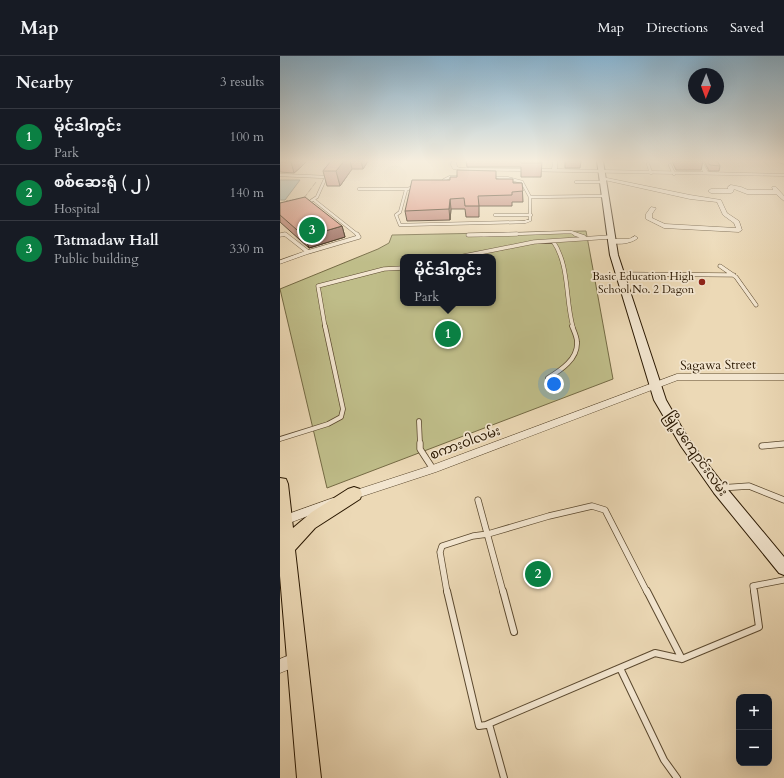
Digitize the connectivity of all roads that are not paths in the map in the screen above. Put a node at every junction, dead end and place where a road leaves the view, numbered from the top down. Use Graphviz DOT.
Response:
graph roads {
  1 [pos="317,195"];
  2 [pos="406,195"];
  3 [pos="679,195"];
  4 [pos="713,195"];
  5 [pos="604,196"];
  6 [pos="530,197"];
  7 [pos="314,200"];
  8 [pos="715,200"];
  9 [pos="303,202"];
  10 [pos="653,208"];
  11 [pos="531,215"];
  12 [pos="495,222"];
  13 [pos="280,229"];
  14 [pos="285,234"];
  15 [pos="280,235"];
  16 [pos="468,235"];
  17 [pos="585,237"];
  18 [pos="635,238"];
  19 [pos="610,239"];
  20 [pos="553,241"];
  21 [pos="308,252"];
  22 [pos="470,254"];
  23 [pos="280,262"];
  24 [pos="720,266"];
  25 [pos="400,268"];
  26 [pos="620,274"];
  27 [pos="734,275"];
  28 [pos="756,305"];
  29 [pos="784,377"];
  30 [pos="548,378"];
  31 [pos="655,387"];
  32 [pos="419,421"];
  33 [pos="280,439"];
  34 [pos="784,444"];
  35 [pos="762,446"];
  36 [pos="433,469"];
  37 [pos="280,484"];
  38 [pos="719,488"];
  39 [pos="354,494"];
  40 [pos="478,500"];
  41 [pos="784,500"];
  42 [pos="284,520"];
  43 [pos="488,534"];
  44 [pos="287,547"];
  45 [pos="784,568"];
  46 [pos="784,580"];
  47 [pos="514,632"];
  48 [pos="682,659"];
  49 [pos="289,663"];
  50 [pos="620,668"];
  51 [pos="489,724"];
  52 [pos="309,778"];
  53 [pos="504,778"];
  54 [pos="677,778"];
  1 -- 7 [label="lane"];
  2 -- 12 [label="lane"];
  3 -- 8 [label="street"];
  4 -- 8 [label="street"];
  5 -- 6 [label="lane"];
  5 -- 19 [label="main road, မြို့မကျောင်းလမ်း"];
  6 -- 11 [label="lane"];
  7 -- 9 [label="lane"];
  7 -- 21 [label="lane"];
  8 -- 10 [label="street"];
  11 -- 12 [label="lane"];
  11 -- 12 [label="lane"];
  13 -- 14 [label="lane"];
  14 -- 15 [label="lane"];
  14 -- 21 [label="lane"];
  16 -- 17 [label="lane"];
  17 -- 19 [label="lane"];
  17 -- 20 [label="lane"];
  18 -- 19 [label="street"];
  19 -- 26 [label="main road, မြို့မကျောင်းလမ်း"];
  20 -- 22 [label="lane"];
  20 -- 30 [label="lane"];
  21 -- 23 [label="lane"];
  24 -- 27 [label="lane"];
  25 -- 33 [label="lane"];
  26 -- 27 [label="lane"];
  26 -- 31 [label="main road, မြို့မကျောင်းလမ်း"];
  27 -- 28 [label="lane"];
  29 -- 31 [label="street, Sagawa Street"];
  31 -- 36 [label="street, စကားဝါလမ်း"];
  31 -- 38 [label="main road, မြို့မကျောင်းလမ်း"];
  32 -- 36 [label="lane"];
  34 -- 35 [label="lane"];
  36 -- 39 [label="street, စကားဝါလမ်း"];
  37 -- 42 [label="main road"];
  38 -- 41 [label="lane"];
  38 -- 45 [label="main road, မြို့မကျောင်းလမ်း"];
  39 -- 42 [label="street, စကားဝါလမ်း"];
  39 -- 44 [label="main road"];
  40 -- 43 [label="lane"];
  42 -- 44 [label="main road"];
  43 -- 47 [label="lane"];
  43 -- 48 [label="lane"];
  43 -- 51 [label="lane"];
  44 -- 49 [label="main road"];
  46 -- 48 [label="lane"];
  48 -- 50 [label="lane"];
  49 -- 52 [label="main road"];
  50 -- 51 [label="lane"];
  50 -- 54 [label="lane"];
  51 -- 53 [label="lane"];
}
